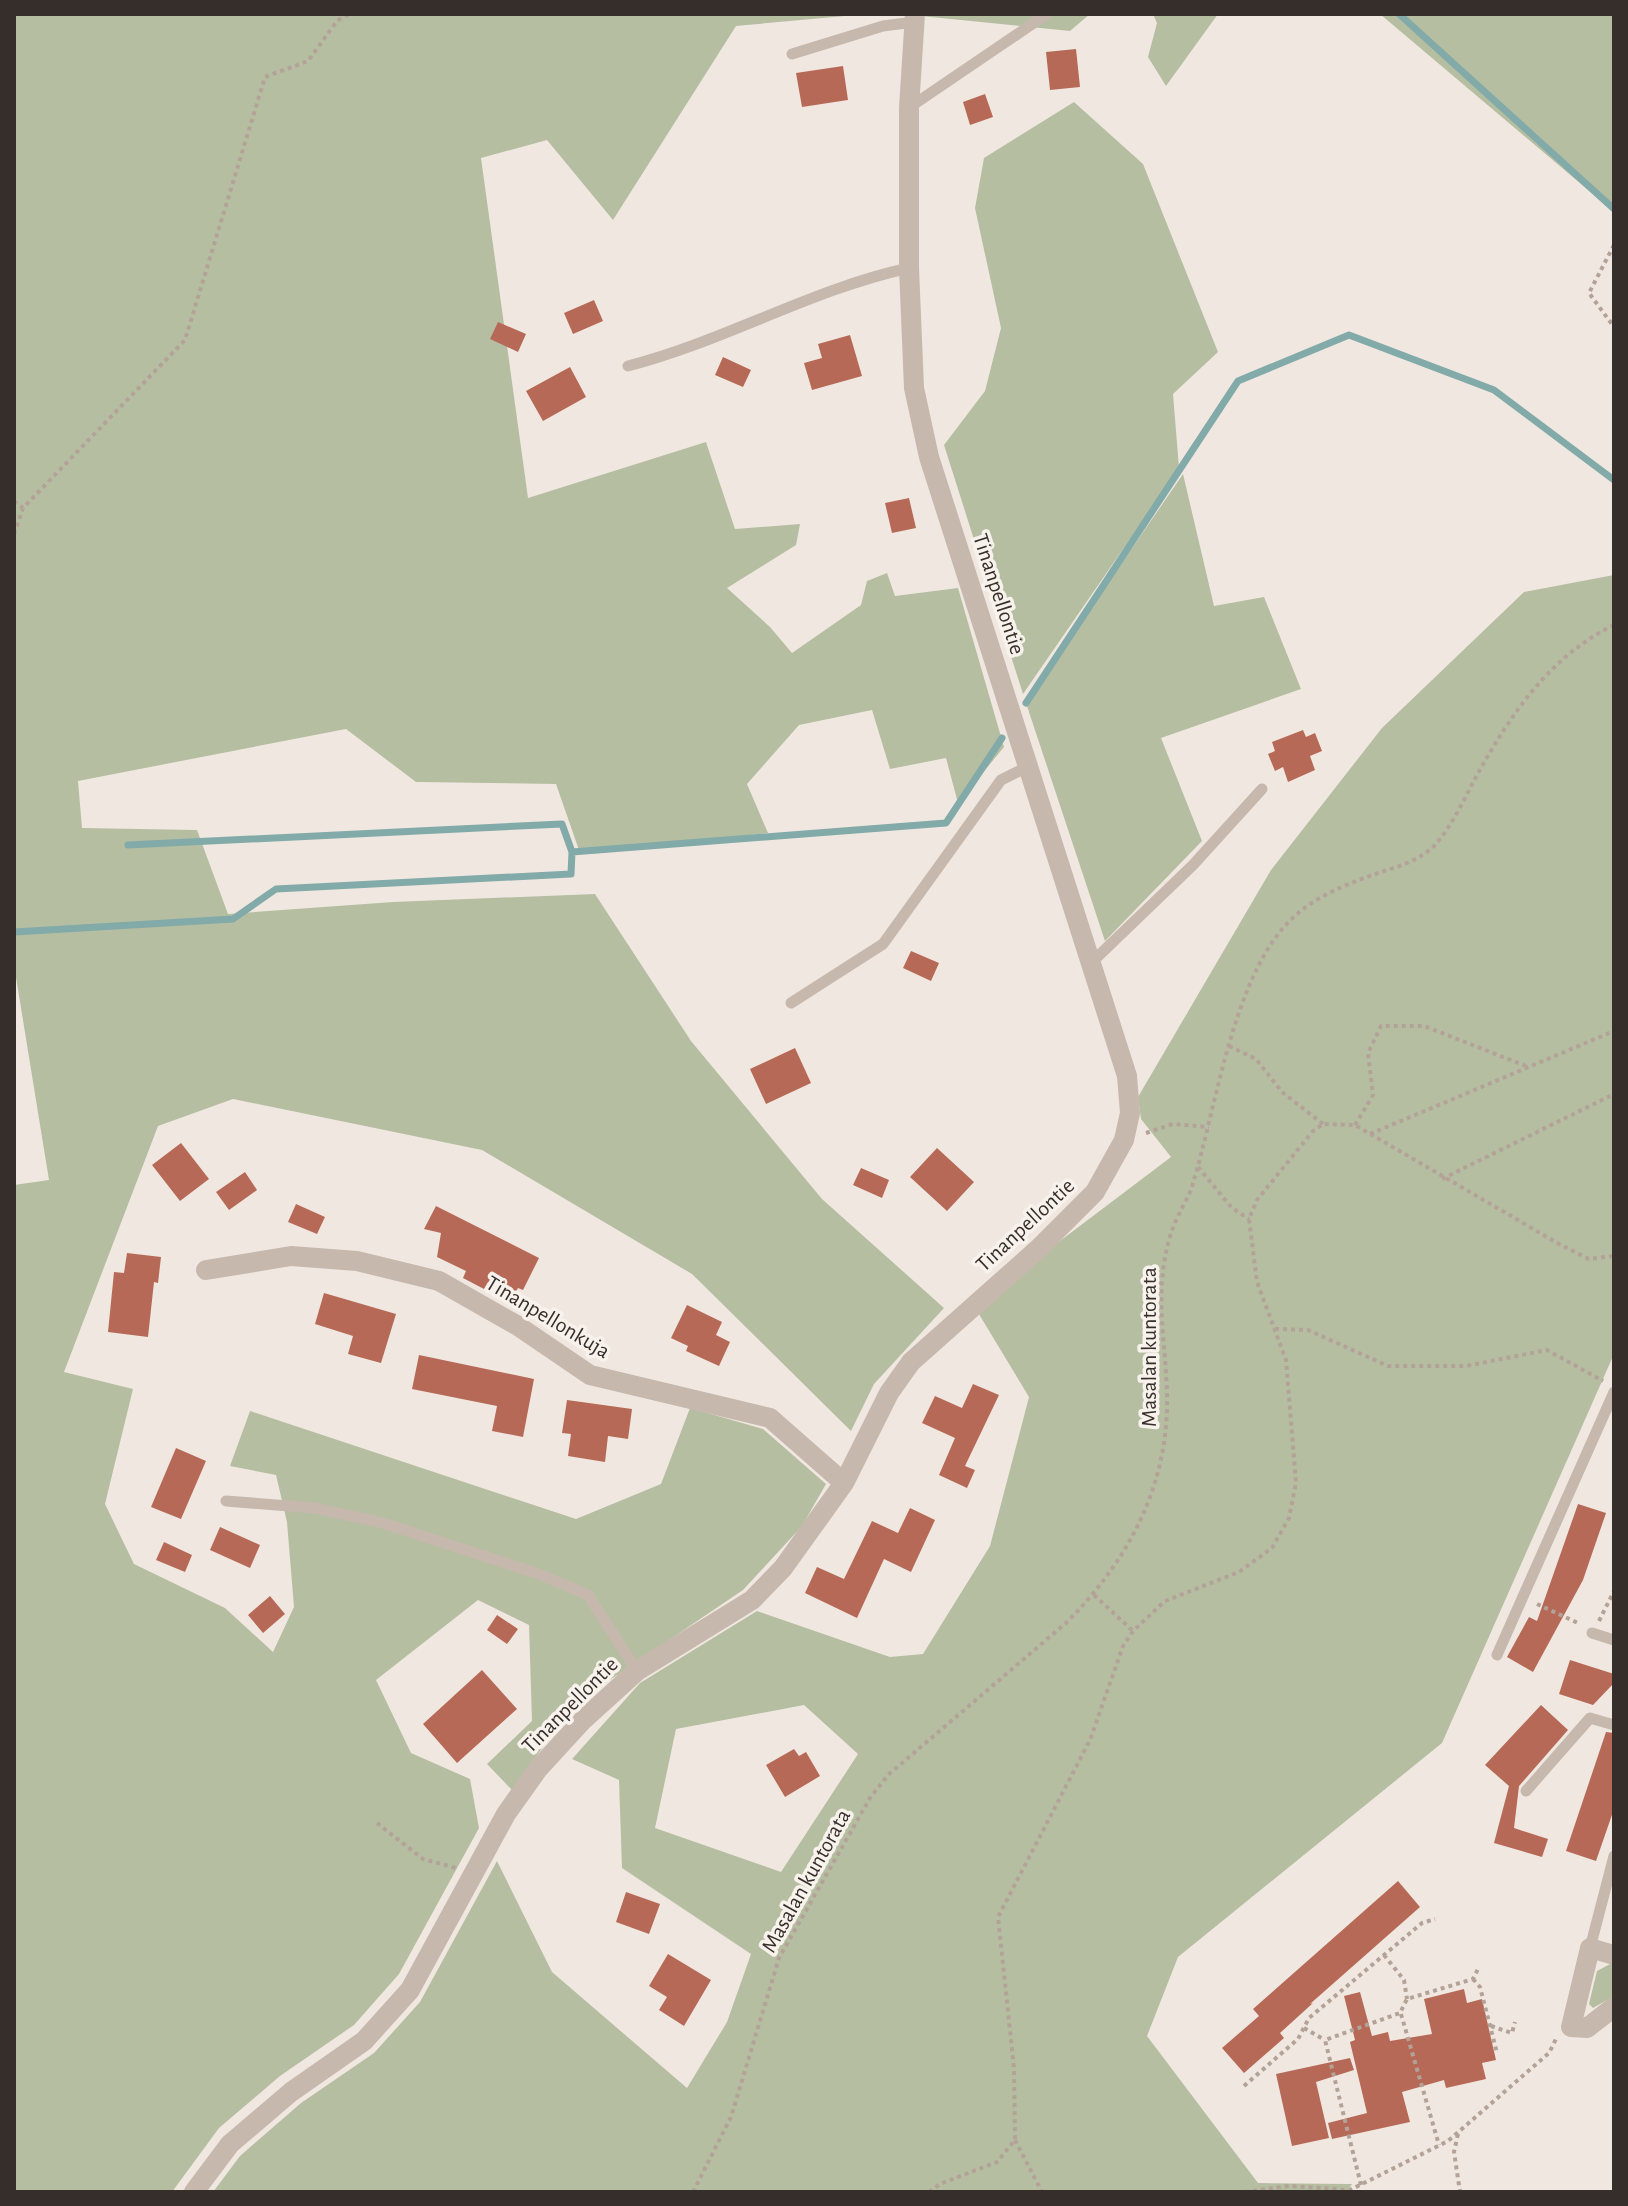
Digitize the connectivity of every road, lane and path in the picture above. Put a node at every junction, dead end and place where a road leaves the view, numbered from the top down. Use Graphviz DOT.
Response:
graph roads {
  1 [pos="349,14"];
  2 [pos="1047,14"];
  3 [pos="914,18"];
  4 [pos="792,54"];
  5 [pos="909,108"];
  6 [pos="1614,245"];
  7 [pos="909,268"];
  8 [pos="1614,327"];
  9 [pos="628,366"];
  10 [pos="14,501"];
  11 [pos="23,508"];
  12 [pos="14,534"];
  13 [pos="1614,625"];
  14 [pos="1029,766"];
  15 [pos="1262,789"];
  16 [pos="1092,962"];
  17 [pos="791,1003"];
  18 [pos="1614,1031"];
  19 [pos="1229,1046"];
  20 [pos="1526,1066"];
  21 [pos="1614,1094"];
  22 [pos="1323,1124"];
  23 [pos="1355,1125"];
  24 [pos="1209,1127"];
  25 [pos="1370,1134"];
  26 [pos="1124,1140"];
  27 [pos="1198,1167"];
  28 [pos="1442,1179"];
  29 [pos="1249,1219"];
  30 [pos="1614,1256"];
  31 [pos="1603,1259"];
  32 [pos="1614,1263"];
  33 [pos="206,1270"];
  34 [pos="1275,1329"];
  35 [pos="1614,1390"];
  36 [pos="844,1483"];
  37 [pos="226,1501"];
  38 [pos="1614,1591"];
  39 [pos="1094,1595"];
  40 [pos="1524,1597"];
  41 [pos="1133,1631"];
  42 [pos="1592,1633"];
  43 [pos="1614,1640"];
  44 [pos="1497,1655"];
  45 [pos="637,1671"];
  46 [pos="1614,1725"];
  47 [pos="1526,1791"];
  48 [pos="377,1823"];
  49 [pos="1614,1856"];
  50 [pos="474,1873"];
  51 [pos="1435,1919"];
  52 [pos="1590,1948"];
  53 [pos="1384,1955"];
  54 [pos="1614,1955"];
  55 [pos="1479,1967"];
  56 [pos="1473,1979"];
  57 [pos="1407,1999"];
  58 [pos="1614,2007"];
  59 [pos="1400,2013"];
  60 [pos="1515,2022"];
  61 [pos="1491,2026"];
  62 [pos="1304,2028"];
  63 [pos="1325,2040"];
  64 [pos="1556,2041"];
  65 [pos="1497,2053"];
  66 [pos="1244,2086"];
  67 [pos="1459,2132"];
  68 [pos="1015,2140"];
  69 [pos="1439,2145"];
  70 [pos="1361,2185"];
  71 [pos="1347,2191"];
  72 [pos="194,2192"];
  73 [pos="693,2192"];
  74 [pos="929,2192"];
  75 [pos="1042,2192"];
  76 [pos="1245,2192"];
  77 [pos="1460,2192"];
  1 -- 11 [label="path"];
  2 -- 5 [label="lane"];
  3 -- 4 [label="lane"];
  3 -- 5 [label="street, Tinanpellontie"];
  5 -- 7 [label="street, Tinanpellontie"];
  6 -- 8 [label="path"];
  7 -- 9 [label="lane"];
  7 -- 14 [label="street, Tinanpellontie"];
  10 -- 11 [label="path"];
  11 -- 12 [label="path"];
  13 -- 19 [label="path, Masalan kuntorata"];
  14 -- 16 [label="street, Tinanpellontie"];
  14 -- 17 [label="lane"];
  15 -- 16 [label="lane"];
  16 -- 26 [label="street, Tinanpellontie"];
  18 -- 20 [label="path"];
  19 -- 22 [label="path"];
  19 -- 24 [label="path, Masalan kuntorata"];
  20 -- 23 [label="path"];
  20 -- 25 [label="path"];
  21 -- 28 [label="path"];
  22 -- 23 [label="path"];
  22 -- 29 [label="path"];
  23 -- 25 [label="path"];
  24 -- 26 [label="path"];
  24 -- 27 [label="path, Masalan kuntorata"];
  25 -- 28 [label="path"];
  26 -- 36 [label="street, Tinanpellontie"];
  27 -- 29 [label="path"];
  27 -- 39 [label="path, Masalan kuntorata"];
  28 -- 31 [label="path"];
  29 -- 34 [label="path"];
  30 -- 31 [label="path"];
  31 -- 32 [label="path"];
  33 -- 36 [label="street, Tinanpellonkuja"];
  34 -- 35 [label="path"];
  34 -- 41 [label="path"];
  35 -- 40 [label="lane"];
  36 -- 45 [label="street, Tinanpellontie"];
  37 -- 45 [label="lane"];
  38 -- 42 [label="path"];
  39 -- 41 [label="path"];
  39 -- 73 [label="path, Masalan kuntorata"];
  40 -- 42 [label="path"];
  40 -- 44 [label="lane"];
  41 -- 68 [label="path"];
  42 -- 43 [label="lane"];
  45 -- 50 [label="street, Tinanpellontie"];
  46 -- 47 [label="lane"];
  48 -- 50 [label="path"];
  49 -- 52 [label="lane"];
  50 -- 72 [label="street, Tinanpellontie"];
  51 -- 53 [label="path"];
  52 -- 54 [label="street"];
  52 -- 58 [label="street"];
  53 -- 57 [label="path"];
  53 -- 62 [label="path"];
  55 -- 56 [label="path"];
  56 -- 57 [label="path"];
  56 -- 61 [label="path"];
  57 -- 59 [label="path"];
  59 -- 63 [label="path"];
  59 -- 69 [label="path"];
  60 -- 61 [label="path"];
  61 -- 65 [label="path"];
  62 -- 63 [label="path"];
  62 -- 66 [label="path"];
  63 -- 70 [label="path"];
  64 -- 67 [label="path"];
  67 -- 69 [label="path"];
  67 -- 77 [label="path"];
  68 -- 74 [label="path"];
  68 -- 75 [label="path"];
  69 -- 70 [label="path"];
  70 -- 71 [label="path"];
  71 -- 76 [label="path"];
}
